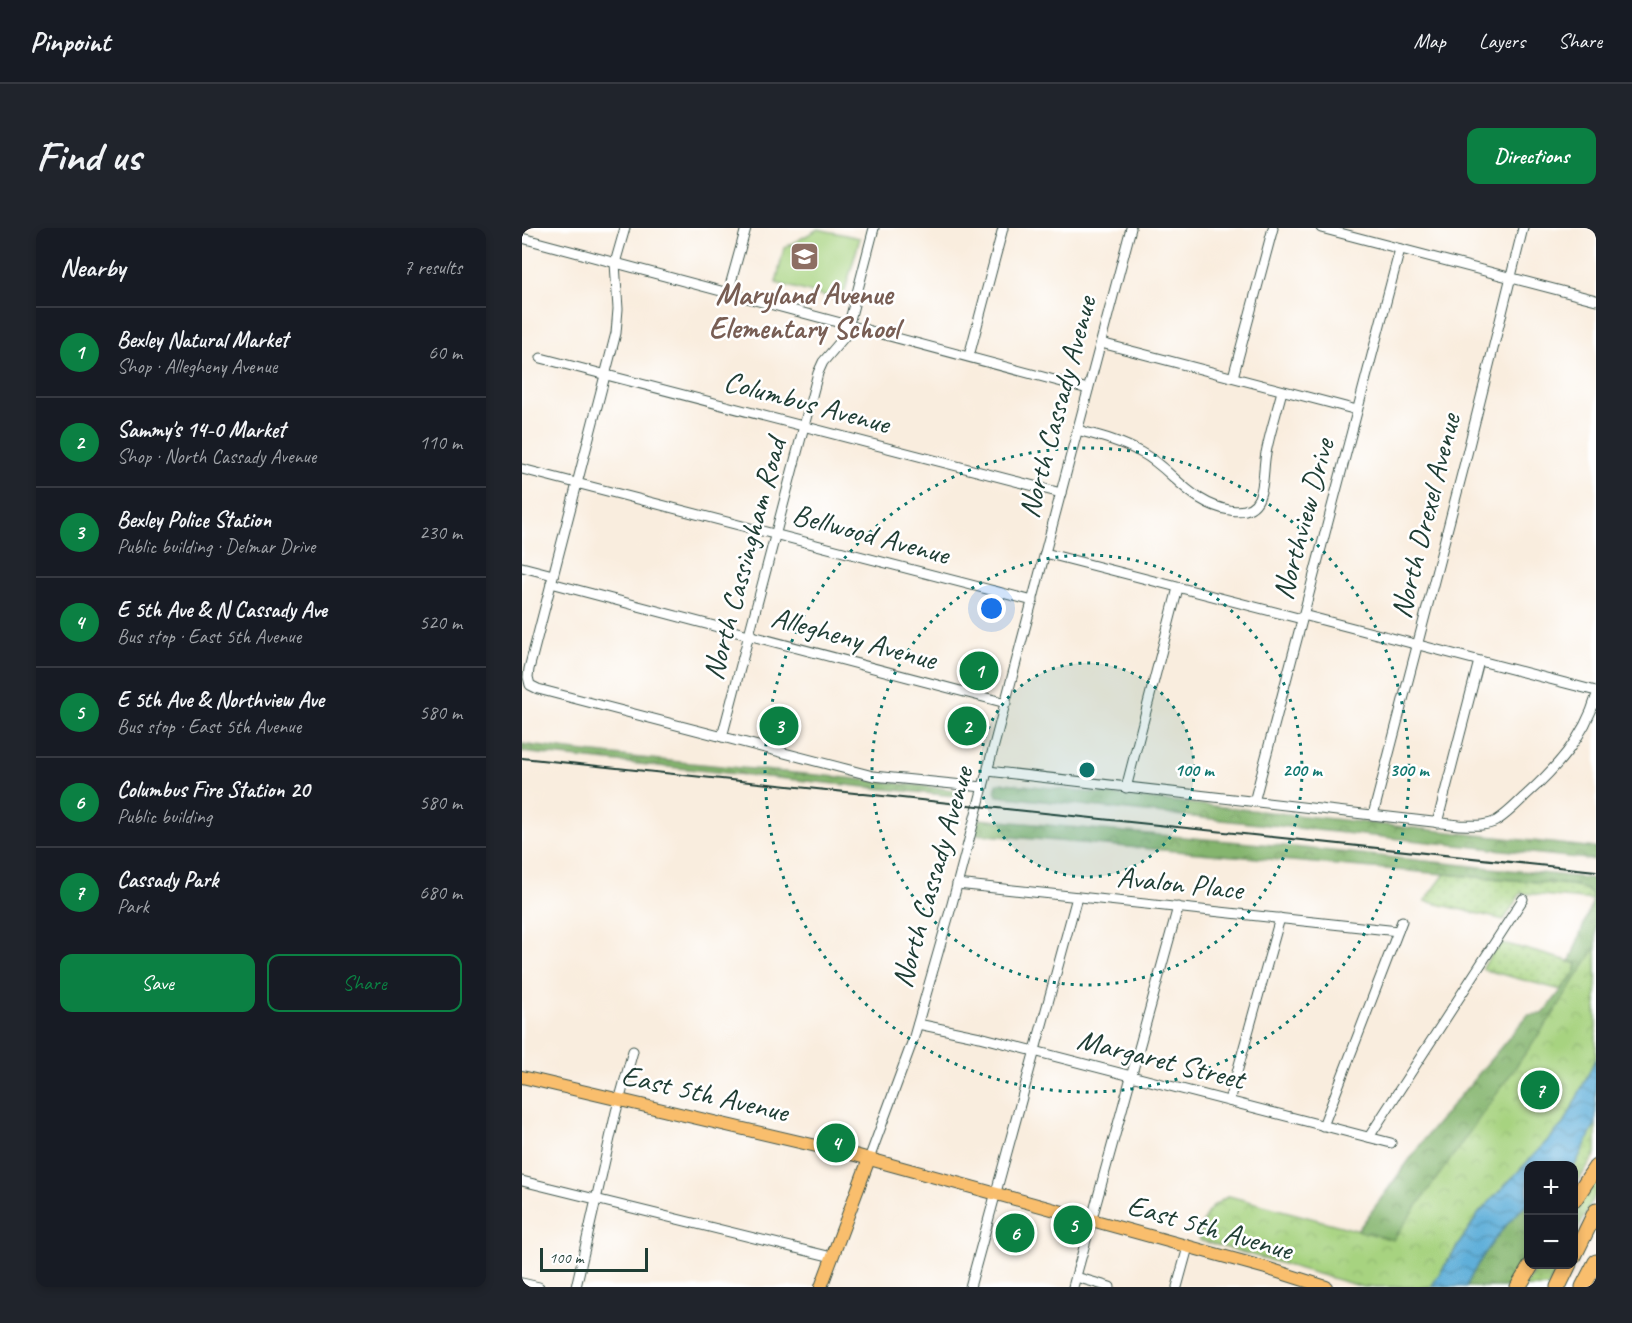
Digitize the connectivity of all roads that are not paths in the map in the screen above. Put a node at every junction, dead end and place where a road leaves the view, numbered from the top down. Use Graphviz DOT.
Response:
graph roads {
  1 [pos="625,228"];
  2 [pos="746,228"];
  3 [pos="874,228"];
  4 [pos="1003,228"];
  5 [pos="1131,228"];
  6 [pos="1273,228"];
  7 [pos="1321,228"];
  8 [pos="1522,228"];
  9 [pos="1344,231"];
  10 [pos="522,238"];
  11 [pos="1400,249"];
  12 [pos="615,263"];
  13 [pos="1510,277"];
  14 [pos="728,293"];
  15 [pos="1596,300"];
  16 [pos="849,325"];
  17 [pos="1101,343"];
  18 [pos="969,356"];
  19 [pos="541,358"];
  20 [pos="607,375"];
  21 [pos="1233,378"];
  22 [pos="1088,389"];
  23 [pos="1282,391"];
  24 [pos="1357,410"];
  25 [pos="804,426"];
  26 [pos="1077,430"];
  27 [pos="522,469"];
  28 [pos="578,483"];
  29 [pos="1061,493"];
  30 [pos="776,534"];
  31 [pos="1046,553"];
  32 [pos="522,567"];
  33 [pos="552,579"];
  34 [pos="1178,588"];
  35 [pos="1033,601"];
  36 [pos="1303,617"];
  37 [pos="749,635"];
  38 [pos="1417,645"];
  39 [pos="1479,661"];
  40 [pos="1596,691"];
  41 [pos="1596,697"];
  42 [pos="1006,703"];
  43 [pos="722,737"];
  44 [pos="988,771"];
  45 [pos="983,787"];
  46 [pos="1126,788"];
  47 [pos="1254,802"];
  48 [pos="1372,815"];
  49 [pos="1437,823"];
  50 [pos="957,884"];
  51 [pos="1077,897"];
  52 [pos="1523,899"];
  53 [pos="1178,907"];
  54 [pos="1280,918"];
  55 [pos="1402,921"];
  56 [pos="1398,931"];
  57 [pos="918,1024"];
  58 [pos="633,1051"];
  59 [pos="1035,1052"];
  60 [pos="522,1077"];
  61 [pos="1132,1077"];
  62 [pos="620,1099"];
  63 [pos="1229,1101"];
  64 [pos="1323,1126"];
  65 [pos="1369,1137"];
  66 [pos="1391,1143"];
  67 [pos="869,1159"];
  68 [pos="1596,1167"];
  69 [pos="522,1181"];
  70 [pos="995,1194"];
  71 [pos="1578,1194"];
  72 [pos="597,1198"];
  73 [pos="1596,1211"];
  74 [pos="1092,1221"];
  75 [pos="1188,1247"];
  76 [pos="1578,1248"];
  77 [pos="832,1257"];
  78 [pos="1596,1262"];
  79 [pos="1529,1269"];
  80 [pos="1567,1269"];
  81 [pos="1076,1277"];
  82 [pos="522,1283"];
  83 [pos="539,1287"];
  84 [pos="576,1287"];
  85 [pos="821,1287"];
  86 [pos="970,1287"];
  87 [pos="1073,1287"];
  88 [pos="1110,1287"];
  89 [pos="1177,1287"];
  90 [pos="1326,1287"];
  91 [pos="1518,1287"];
  92 [pos="1558,1287"];
  93 [pos="1583,1287"];
  1 -- 12 [label="street"];
  2 -- 14 [label="street"];
  3 -- 16 [label="street, North Cassingham Road"];
  4 -- 18 [label="street"];
  5 -- 17 [label="street, North Cassady Avenue"];
  6 -- 21 [label="street"];
  7 -- 9 [label="street"];
  8 -- 13 [label="street, North Drexel Avenue"];
  9 -- 11 [label="street"];
  10 -- 12 [label="street"];
  11 -- 13 [label="street"];
  11 -- 24 [label="street, Northview Drive"];
  12 -- 14 [label="street"];
  12 -- 20 [label="street"];
  13 -- 15 [label="street"];
  13 -- 38 [label="street, North Drexel Avenue"];
  14 -- 16 [label="street"];
  16 -- 18 [label="street"];
  16 -- 25 [label="street, North Cassingham Road"];
  17 -- 21 [label="street"];
  17 -- 22 [label="street, North Cassady Avenue"];
  18 -- 22 [label="street"];
  19 -- 20 [label="street, Columbus Avenue"];
  20 -- 25 [label="street, Columbus Avenue"];
  20 -- 28 [label="street"];
  21 -- 23 [label="street"];
  22 -- 26 [label="street, North Cassady Avenue"];
  23 -- 24 [label="street"];
  23 -- 26 [label="street"];
  24 -- 36 [label="street, Northview Drive"];
  25 -- 29 [label="street, Columbus Avenue"];
  25 -- 30 [label="street, North Cassingham Road"];
  26 -- 29 [label="street, North Cassady Avenue"];
  27 -- 28 [label="street, Bellwood Avenue"];
  28 -- 30 [label="street, Bellwood Avenue"];
  28 -- 33 [label="street"];
  29 -- 31 [label="street, North Cassady Avenue"];
  30 -- 35 [label="street, Bellwood Avenue"];
  30 -- 37 [label="street, North Cassingham Road"];
  31 -- 34 [label="street"];
  31 -- 35 [label="street, North Cassady Avenue"];
  32 -- 33 [label="street, Allegheny Avenue"];
  33 -- 37 [label="street, Allegheny Avenue"];
  33 -- 43 [label="street"];
  34 -- 36 [label="street"];
  34 -- 46 [label="street"];
  35 -- 42 [label="street, North Cassady Avenue"];
  36 -- 38 [label="street"];
  36 -- 47 [label="street, Northview Drive"];
  37 -- 42 [label="street, Allegheny Avenue"];
  37 -- 43 [label="street, North Cassingham Road"];
  38 -- 39 [label="street"];
  38 -- 48 [label="street, North Drexel Avenue"];
  39 -- 40 [label="street"];
  39 -- 49 [label="street"];
  41 -- 49 [label="street"];
  42 -- 44 [label="street, North Cassady Avenue"];
  43 -- 45 [label="street"];
  44 -- 45 [label="street, North Cassady Avenue"];
  44 -- 46 [label="street"];
  45 -- 50 [label="street, North Cassady Avenue"];
  46 -- 47 [label="street"];
  47 -- 48 [label="street"];
  48 -- 49 [label="street"];
  50 -- 51 [label="street, Avalon Place"];
  50 -- 57 [label="street, North Cassady Avenue"];
  51 -- 53 [label="street, Avalon Place"];
  51 -- 59 [label="street"];
  52 -- 65 [label="street"];
  53 -- 54 [label="street, Avalon Place"];
  53 -- 61 [label="street"];
  54 -- 56 [label="street, Avalon Place"];
  54 -- 63 [label="street"];
  55 -- 56 [label="street"];
  56 -- 64 [label="street"];
  57 -- 59 [label="street, Margaret Street"];
  57 -- 67 [label="street, North Cassady Avenue"];
  58 -- 62 [label="street"];
  59 -- 61 [label="street, Margaret Street"];
  59 -- 70 [label="street"];
  60 -- 62 [label="main road, East 5th Avenue"];
  61 -- 63 [label="street, Margaret Street"];
  61 -- 74 [label="street"];
  62 -- 67 [label="main road, East 5th Avenue"];
  62 -- 72 [label="street"];
  63 -- 64 [label="street, Margaret Street"];
  64 -- 65 [label="street, Margaret Street"];
  65 -- 66 [label="street, Margaret Street"];
  67 -- 70 [label="main road, East 5th Avenue"];
  67 -- 77 [label="main road, North Cassady Avenue"];
  68 -- 71 [label="highway"];
  69 -- 72 [label="street"];
  70 -- 74 [label="main road, East 5th Avenue"];
  70 -- 86 [label="street"];
  72 -- 77 [label="street"];
  72 -- 84 [label="street"];
  73 -- 76 [label="highway"];
  74 -- 75 [label="main road, East 5th Avenue"];
  74 -- 81 [label="street"];
  75 -- 89 [label="street"];
  75 -- 90 [label="main road, East 5th Avenue"];
  77 -- 85 [label="main road, North Cassady Avenue"];
  78 -- 93 [label="highway"];
  79 -- 91 [label="highway"];
  80 -- 92 [label="highway"];
  81 -- 87 [label="street"];
  81 -- 88 [label="street"];
  82 -- 83 [label="street"];
}
